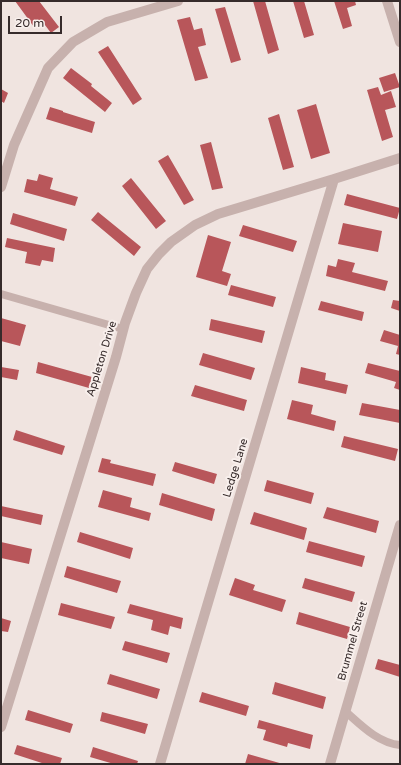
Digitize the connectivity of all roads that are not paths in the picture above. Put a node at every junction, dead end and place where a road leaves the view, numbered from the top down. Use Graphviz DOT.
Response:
graph roads {
  1 [pos="178,1"];
  2 [pos="387,1"];
  3 [pos="400,42"];
  4 [pos="400,158"];
  5 [pos="334,179"];
  6 [pos="1,187"];
  7 [pos="1,294"];
  8 [pos="123,329"];
  9 [pos="400,525"];
  10 [pos="345,711"];
  11 [pos="1,727"];
  12 [pos="400,745"];
  13 [pos="160,764"];
  14 [pos="330,764"];
  1 -- 6 [label="street"];
  2 -- 3 [label="street"];
  4 -- 5 [label="street, Appleton Drive"];
  5 -- 8 [label="street, Appleton Drive"];
  5 -- 13 [label="street, Ledge Lane"];
  7 -- 8 [label="lane"];
  8 -- 11 [label="street, Appleton Drive"];
  9 -- 10 [label="street, Brummel Street"];
  10 -- 12 [label="lane"];
  10 -- 14 [label="street, Brummel Street"];
}
